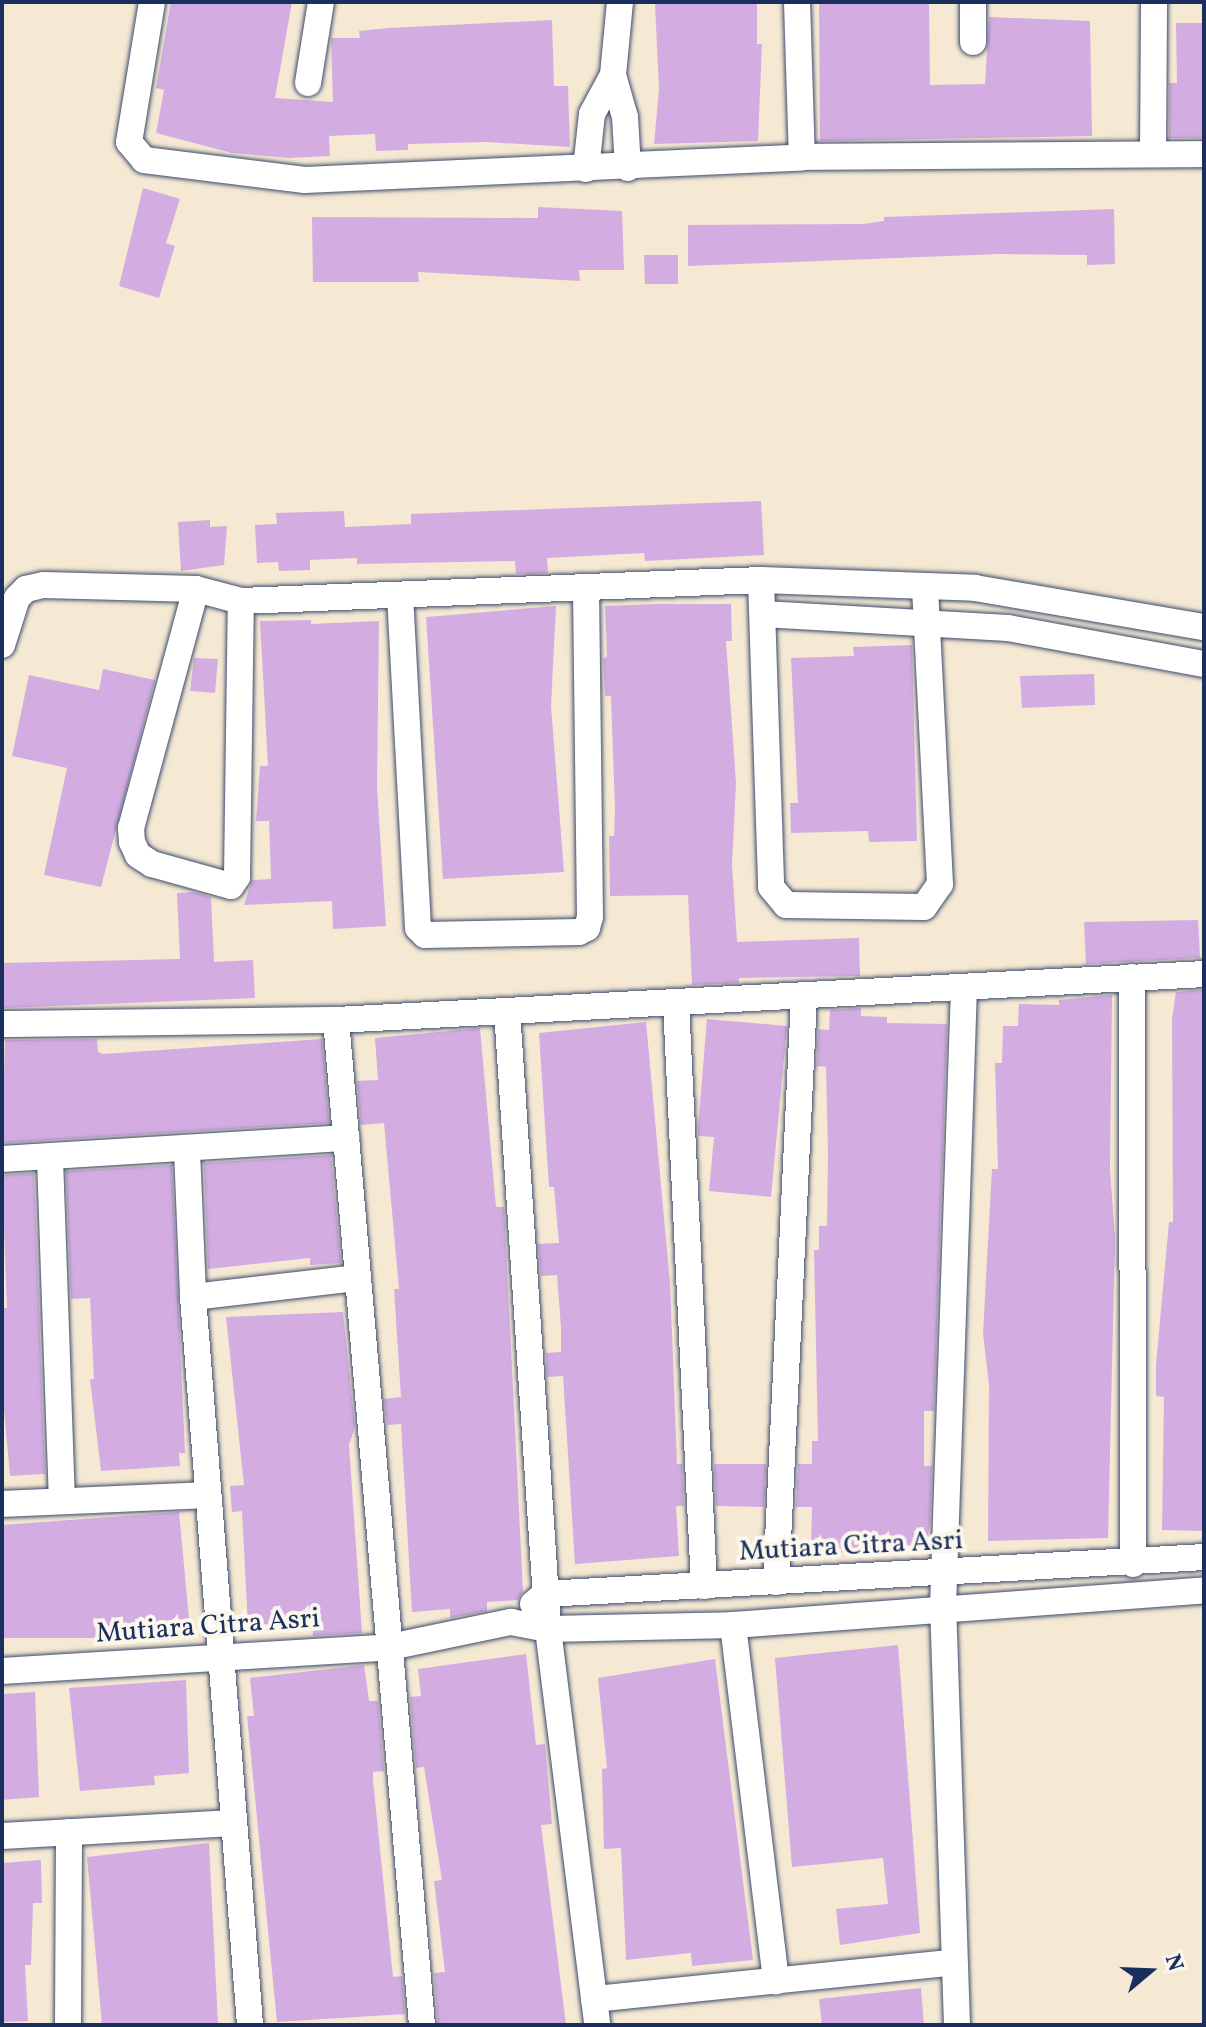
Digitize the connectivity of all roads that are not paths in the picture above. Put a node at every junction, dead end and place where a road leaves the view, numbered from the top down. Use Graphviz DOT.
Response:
graph roads {
  1 [pos="152,2"];
  2 [pos="321,2"];
  3 [pos="620,2"];
  4 [pos="797,2"];
  5 [pos="973,2"];
  6 [pos="1154,2"];
  7 [pos="973,42"];
  8 [pos="613,75"];
  9 [pos="308,83"];
  10 [pos="1153,152"];
  11 [pos="1204,154"];
  12 [pos="802,157"];
  13 [pos="628,168"];
  14 [pos="586,169"];
  15 [pos="761,580"];
  16 [pos="925,586"];
  17 [pos="586,587"];
  18 [pos="196,589"];
  19 [pos="400,595"];
  20 [pos="241,601"];
  21 [pos="763,614"];
  22 [pos="927,622"];
  23 [pos="1204,627"];
  24 [pos="2,645"];
  25 [pos="1204,664"];
  26 [pos="1204,974"];
  27 [pos="1132,977"];
  28 [pos="964,987"];
  29 [pos="804,996"];
  30 [pos="676,1003"];
  31 [pos="507,1011"];
  32 [pos="336,1020"];
  33 [pos="2,1024"];
  34 [pos="346,1138"];
  35 [pos="187,1151"];
  36 [pos="2,1159"];
  37 [pos="50,1159"];
  38 [pos="358,1278"];
  39 [pos="193,1297"];
  40 [pos="208,1495"];
  41 [pos="62,1501"];
  42 [pos="2,1504"];
  43 [pos="1204,1557"];
  44 [pos="1133,1564"];
  45 [pos="946,1575"];
  46 [pos="776,1582"];
  47 [pos="704,1586"];
  48 [pos="1204,1590"];
  49 [pos="545,1594"];
  50 [pos="943,1607"];
  51 [pos="511,1622"];
  52 [pos="733,1625"];
  53 [pos="548,1629"];
  54 [pos="390,1647"];
  55 [pos="222,1660"];
  56 [pos="2,1671"];
  57 [pos="234,1823"];
  58 [pos="69,1832"];
  59 [pos="2,1836"];
  60 [pos="951,1963"];
  61 [pos="776,1981"];
  62 [pos="594,1999"];
  63 [pos="68,2025"];
  64 [pos="250,2025"];
  65 [pos="422,2025"];
  66 [pos="597,2025"];
  67 [pos="957,2025"];
  1 -- 14 [label="street"];
  2 -- 9 [label="street"];
  3 -- 8 [label="street"];
  4 -- 12 [label="street"];
  5 -- 7 [label="street"];
  6 -- 10 [label="street"];
  8 -- 13 [label="street"];
  8 -- 14 [label="street"];
  10 -- 11 [label="street"];
  10 -- 12 [label="street"];
  12 -- 13 [label="street"];
  13 -- 14 [label="street"];
  15 -- 16 [label="street"];
  15 -- 17 [label="street"];
  15 -- 21 [label="street"];
  16 -- 22 [label="street"];
  16 -- 23 [label="street"];
  17 -- 19 [label="street"];
  17 -- 19 [label="street"];
  18 -- 20 [label="street"];
  18 -- 20 [label="street"];
  18 -- 24 [label="street"];
  19 -- 20 [label="street"];
  21 -- 22 [label="street"];
  21 -- 22 [label="street"];
  22 -- 25 [label="street"];
  26 -- 27 [label="street"];
  27 -- 28 [label="street"];
  27 -- 44 [label="street"];
  28 -- 29 [label="street"];
  28 -- 45 [label="street"];
  29 -- 30 [label="street"];
  29 -- 46 [label="street"];
  30 -- 31 [label="street"];
  30 -- 47 [label="street"];
  31 -- 32 [label="street"];
  31 -- 49 [label="street"];
  32 -- 33 [label="street"];
  32 -- 34 [label="street"];
  34 -- 35 [label="street"];
  34 -- 38 [label="street"];
  35 -- 37 [label="street"];
  35 -- 39 [label="street"];
  36 -- 37 [label="street"];
  37 -- 41 [label="street"];
  38 -- 39 [label="street"];
  38 -- 54 [label="street"];
  39 -- 40 [label="street"];
  40 -- 41 [label="street"];
  40 -- 55 [label="street"];
  41 -- 42 [label="street"];
  43 -- 44 [label="street, Mutiara Citra Asri"];
  44 -- 45 [label="street, Mutiara Citra Asri"];
  45 -- 46 [label="street, Mutiara Citra Asri"];
  45 -- 50 [label="street"];
  46 -- 47 [label="street, Mutiara Citra Asri"];
  47 -- 49 [label="street, Mutiara Citra Asri"];
  48 -- 50 [label="street, Mutiara Citra Asri"];
  49 -- 51 [label="street, Mutiara Citra Asri"];
  49 -- 53 [label="street"];
  50 -- 52 [label="street, Mutiara Citra Asri"];
  50 -- 60 [label="street"];
  51 -- 53 [label="street, Mutiara Citra Asri"];
  51 -- 54 [label="street, Mutiara Citra Asri"];
  52 -- 53 [label="street, Mutiara Citra Asri"];
  52 -- 61 [label="street"];
  53 -- 62 [label="street"];
  54 -- 55 [label="street, Mutiara Citra Asri"];
  54 -- 65 [label="street"];
  55 -- 56 [label="street, Mutiara Citra Asri"];
  55 -- 57 [label="street"];
  57 -- 58 [label="street"];
  57 -- 64 [label="street"];
  58 -- 59 [label="street"];
  58 -- 63 [label="street"];
  60 -- 61 [label="street"];
  60 -- 67 [label="street"];
  61 -- 62 [label="street"];
  62 -- 66 [label="street"];
}
